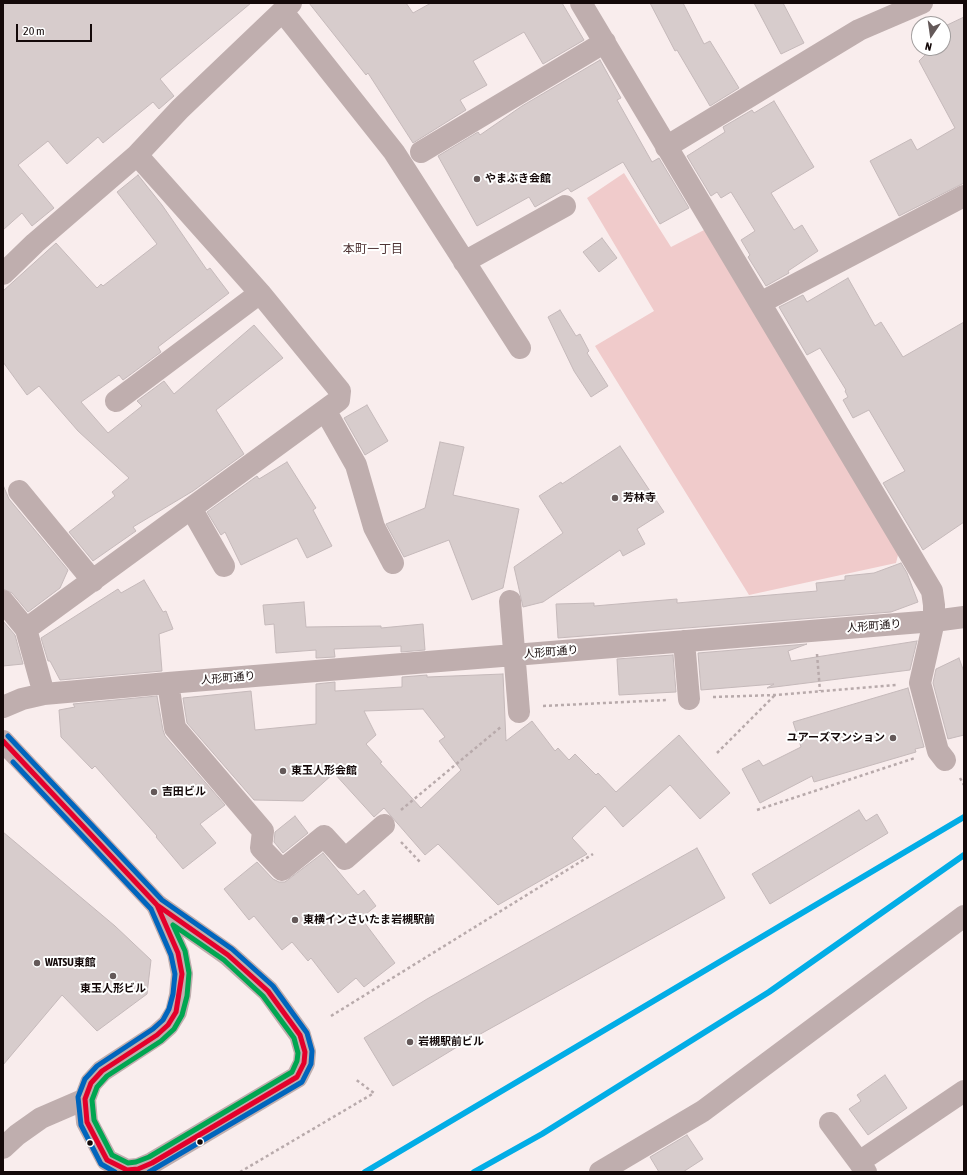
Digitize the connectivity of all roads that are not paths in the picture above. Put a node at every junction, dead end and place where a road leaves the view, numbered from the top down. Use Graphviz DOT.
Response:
graph roads {
  1 [pos="581,3"];
  2 [pos="922,3"];
  3 [pos="284,7"];
  4 [pos="605,42"];
  5 [pos="666,147"];
  6 [pos="421,152"];
  7 [pos="137,155"];
  8 [pos="964,196"];
  9 [pos="565,206"];
  10 [pos="464,262"];
  11 [pos="3,274"];
  12 [pos="260,293"];
  13 [pos="760,303"];
  14 [pos="520,348"];
  15 [pos="116,401"];
  16 [pos="325,410"];
  17 [pos="19,491"];
  18 [pos="191,508"];
  19 [pos="393,563"];
  20 [pos="224,566"];
  21 [pos="93,581"];
  22 [pos="510,600"];
  23 [pos="3,601"];
  24 [pos="964,617"];
  25 [pos="934,622"];
  26 [pos="26,630"];
  27 [pos="684,641"];
  28 [pos="514,655"];
  29 [pos="168,682"];
  30 [pos="44,694"];
  31 [pos="689,699"];
  32 [pos="3,707"];
  33 [pos="519,712"];
  34 [pos="3,741"];
  35 [pos="941,755"];
  36 [pos="384,825"];
  37 [pos="158,905"];
  38 [pos="964,916"];
  39 [pos="964,1091"];
  40 [pos="84,1099"];
  41 [pos="830,1123"];
  42 [pos="3,1148"];
  43 [pos="862,1167"];
  44 [pos="600,1172"];
  1 -- 4 [label="street"];
  2 -- 5 [label="street"];
  3 -- 7 [label="street"];
  3 -- 10 [label="street"];
  4 -- 5 [label="street"];
  4 -- 6 [label="street"];
  5 -- 13 [label="street"];
  7 -- 11 [label="street"];
  7 -- 12 [label="street"];
  8 -- 13 [label="street"];
  9 -- 10 [label="street"];
  10 -- 14 [label="street"];
  12 -- 15 [label="street"];
  12 -- 16 [label="street"];
  13 -- 25 [label="street"];
  16 -- 18 [label="street"];
  16 -- 19 [label="street"];
  17 -- 21 [label="street"];
  18 -- 20 [label="street"];
  18 -- 21 [label="street"];
  21 -- 26 [label="street"];
  22 -- 28 [label="street"];
  23 -- 26 [label="street"];
  24 -- 25 [label="street, 人形町通り"];
  25 -- 27 [label="street, 人形町通り"];
  25 -- 35 [label="street"];
  26 -- 30 [label="street"];
  27 -- 28 [label="street, 人形町通り"];
  27 -- 31 [label="street"];
  28 -- 29 [label="street, 人形町通り"];
  28 -- 33 [label="street"];
  29 -- 30 [label="street, 人形町通り"];
  29 -- 36 [label="street"];
  30 -- 32 [label="street, 人形町通り"];
  34 -- 37 [label="main road"];
  37 -- 40 [label="street"];
  37 -- 40 [label="street"];
  38 -- 44 [label="street"];
  39 -- 43 [label="street"];
  40 -- 42 [label="street"];
  41 -- 43 [label="street"];
}
